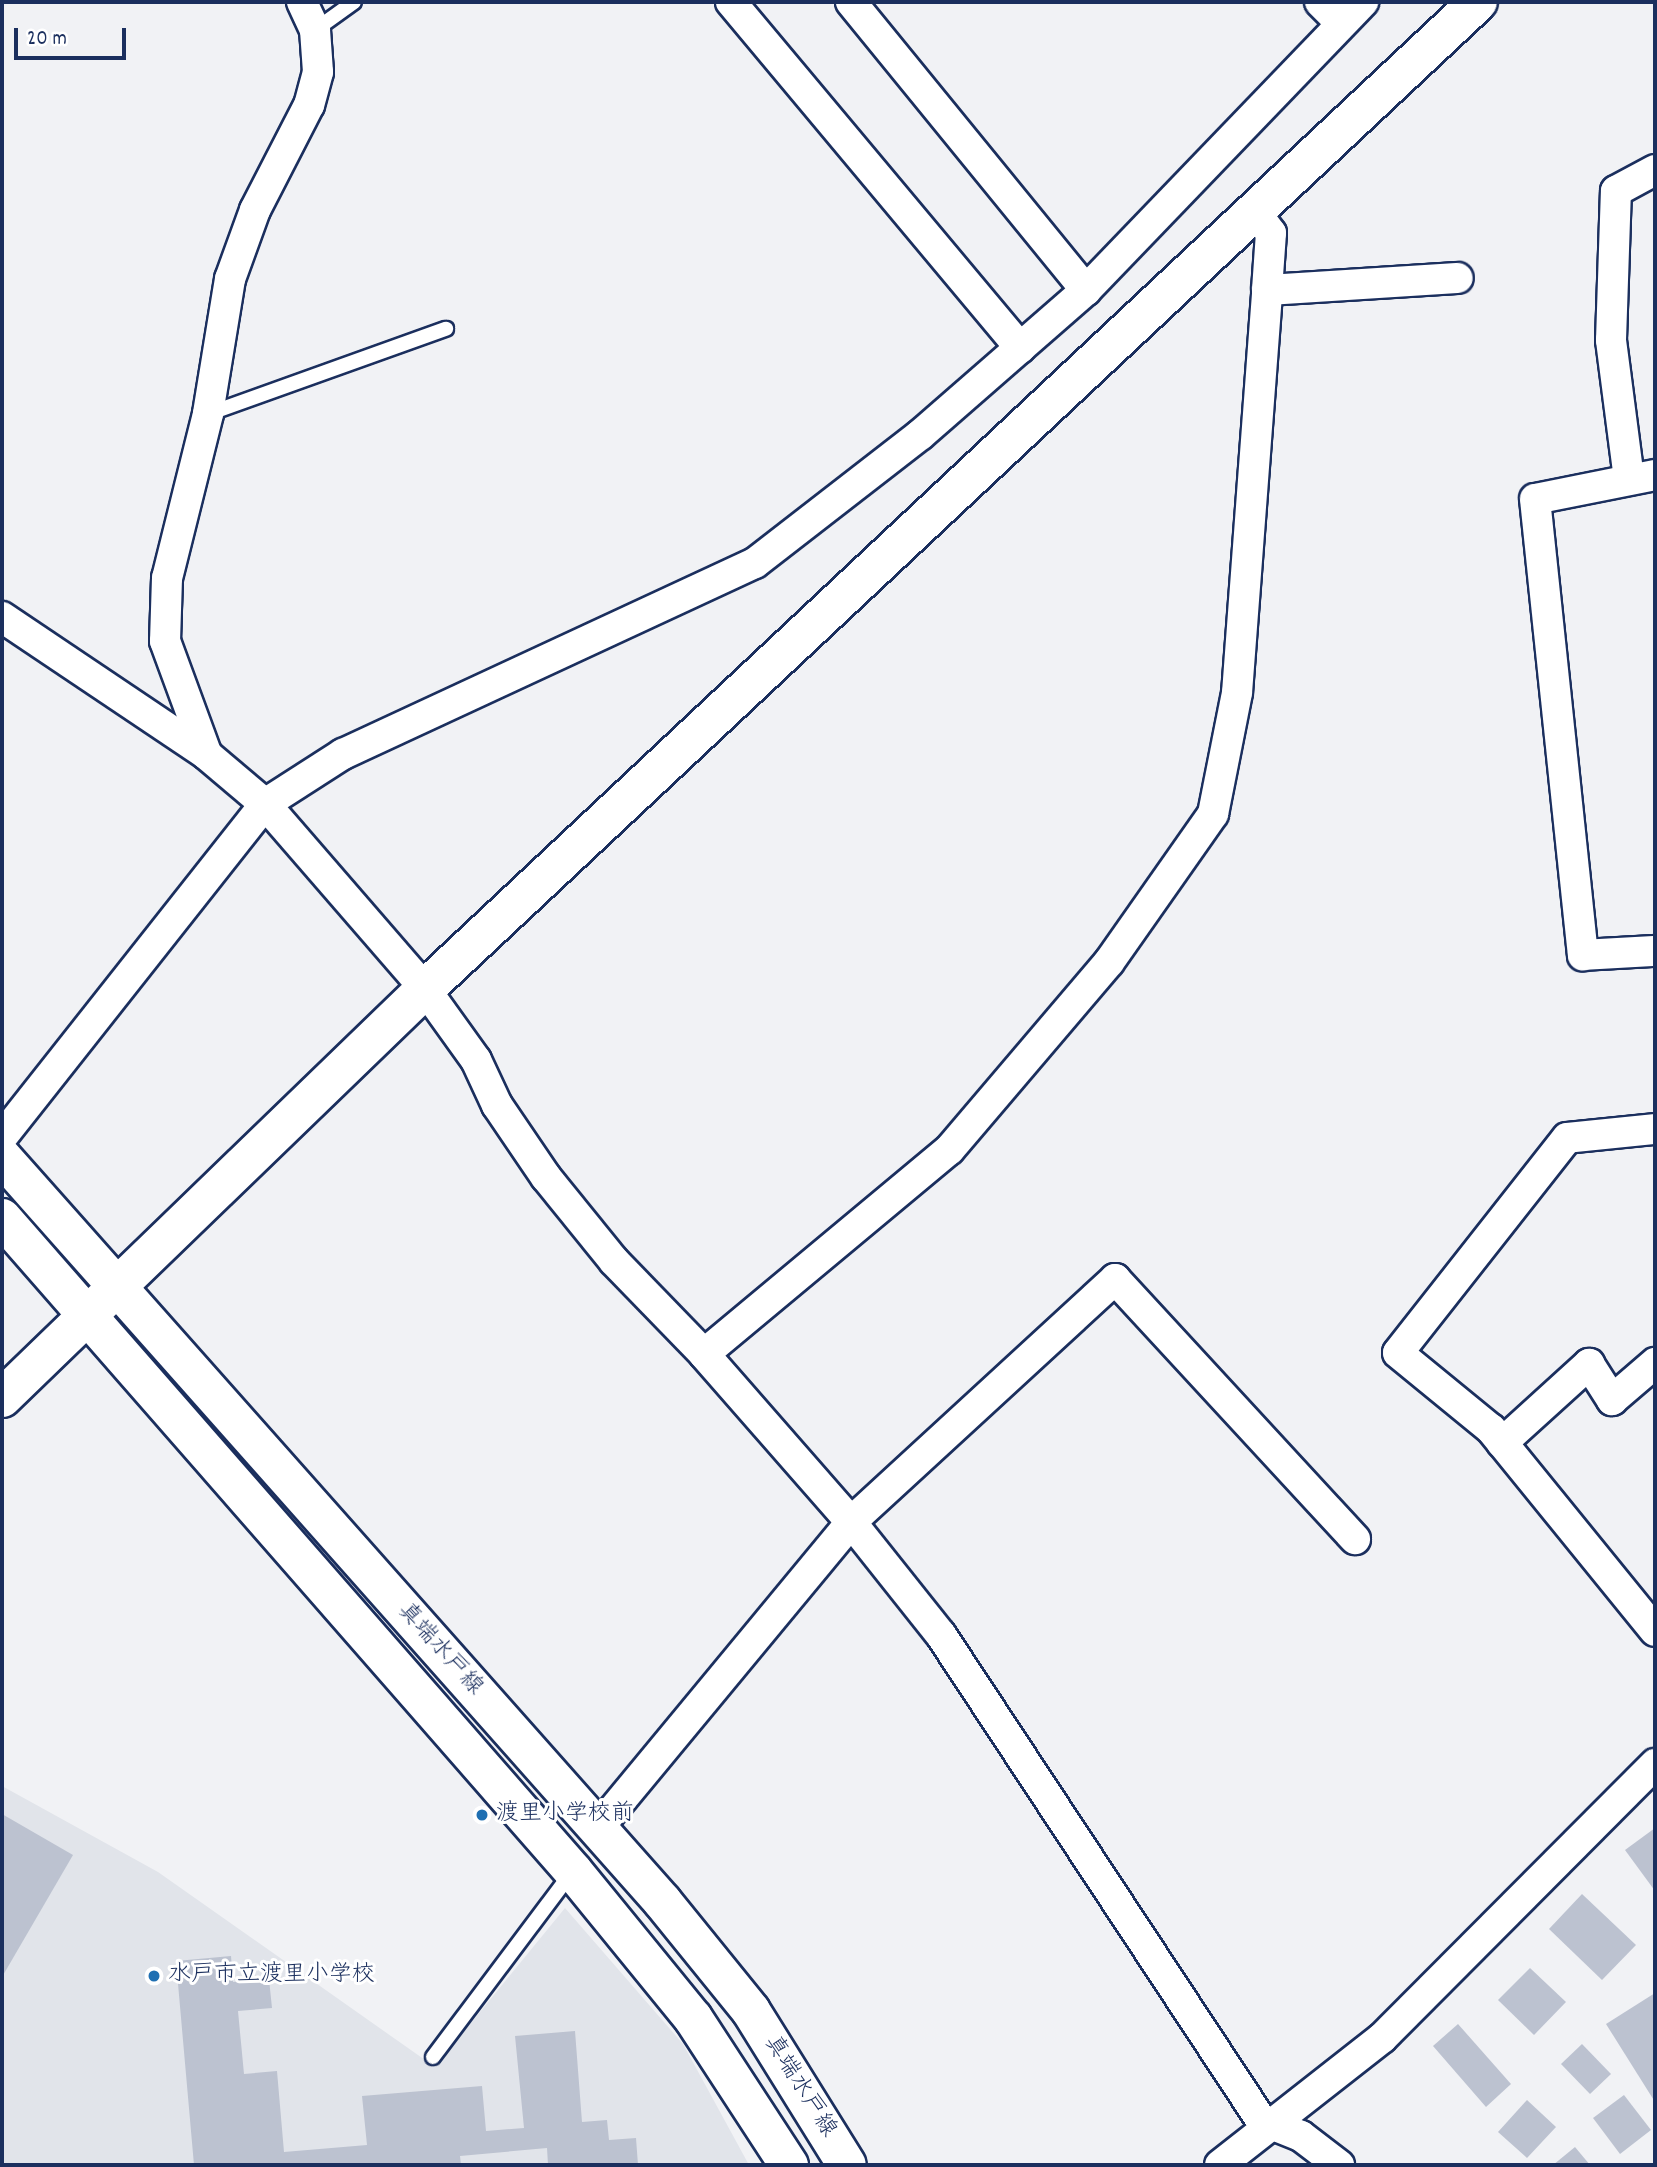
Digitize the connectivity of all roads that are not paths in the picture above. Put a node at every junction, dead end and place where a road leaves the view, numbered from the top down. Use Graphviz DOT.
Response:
graph roads {
  1 [pos="302,2"];
  2 [pos="354,2"];
  3 [pos="731,2"];
  4 [pos="851,2"];
  5 [pos="1320,2"];
  6 [pos="1363,2"];
  7 [pos="1478,2"];
  8 [pos="1341,23"];
  9 [pos="314,30"];
  10 [pos="1655,170"];
  11 [pos="1255,212"];
  12 [pos="1458,278"];
  13 [pos="1086,290"];
  14 [pos="1267,290"];
  15 [pos="446,329"];
  16 [pos="1020,348"];
  17 [pos="208,414"];
  18 [pos="1642,477"];
  19 [pos="2,617"];
  20 [pos="206,755"];
  21 [pos="265,804"];
  22 [pos="1655,951"];
  23 [pos="425,989"];
  24 [pos="1655,1129"];
  25 [pos="2,1138"];
  26 [pos="2,1157"];
  27 [pos="2,1218"];
  28 [pos="118,1289"];
  29 [pos="87,1317"];
  30 [pos="704,1354"];
  31 [pos="1655,1363"];
  32 [pos="2,1398"];
  33 [pos="1502,1443"];
  34 [pos="851,1522"];
  35 [pos="1355,1539"];
  36 [pos="1655,1631"];
  37 [pos="1655,1764"];
  38 [pos="599,1827"];
  39 [pos="573,1871"];
  40 [pos="433,2057"];
  41 [pos="1276,2125"];
  42 [pos="789,2165"];
  43 [pos="847,2165"];
  44 [pos="1220,2165"];
  45 [pos="1339,2165"];
  1 -- 9 [label="street"];
  2 -- 9 [label="lane"];
  3 -- 16 [label="street"];
  4 -- 13 [label="street"];
  5 -- 8 [label="street"];
  6 -- 8 [label="street"];
  7 -- 11 [label="main road"];
  8 -- 13 [label="street"];
  9 -- 17 [label="street"];
  10 -- 18 [label="street"];
  11 -- 14 [label="street"];
  11 -- 23 [label="main road"];
  12 -- 14 [label="street"];
  13 -- 16 [label="street"];
  14 -- 30 [label="street"];
  15 -- 17 [label="lane"];
  16 -- 21 [label="street"];
  17 -- 20 [label="street"];
  18 -- 22 [label="street"];
  19 -- 20 [label="street"];
  20 -- 21 [label="street"];
  21 -- 23 [label="street"];
  21 -- 25 [label="street"];
  23 -- 28 [label="main road"];
  23 -- 30 [label="street"];
  24 -- 33 [label="street"];
  26 -- 28 [label="main road, 真端水戸線"];
  27 -- 29 [label="main road, 真端水戸線"];
  28 -- 29 [label="main road"];
  28 -- 38 [label="main road, 真端水戸線"];
  29 -- 32 [label="main road"];
  29 -- 39 [label="main road, 真端水戸線"];
  30 -- 34 [label="street"];
  31 -- 33 [label="street"];
  33 -- 36 [label="street"];
  34 -- 35 [label="street"];
  34 -- 38 [label="street"];
  34 -- 41 [label="street"];
  37 -- 41 [label="street"];
  38 -- 43 [label="main road, 真端水戸線"];
  39 -- 40 [label="lane"];
  39 -- 42 [label="main road, 真端水戸線"];
  41 -- 44 [label="street"];
  41 -- 45 [label="street"];
}
